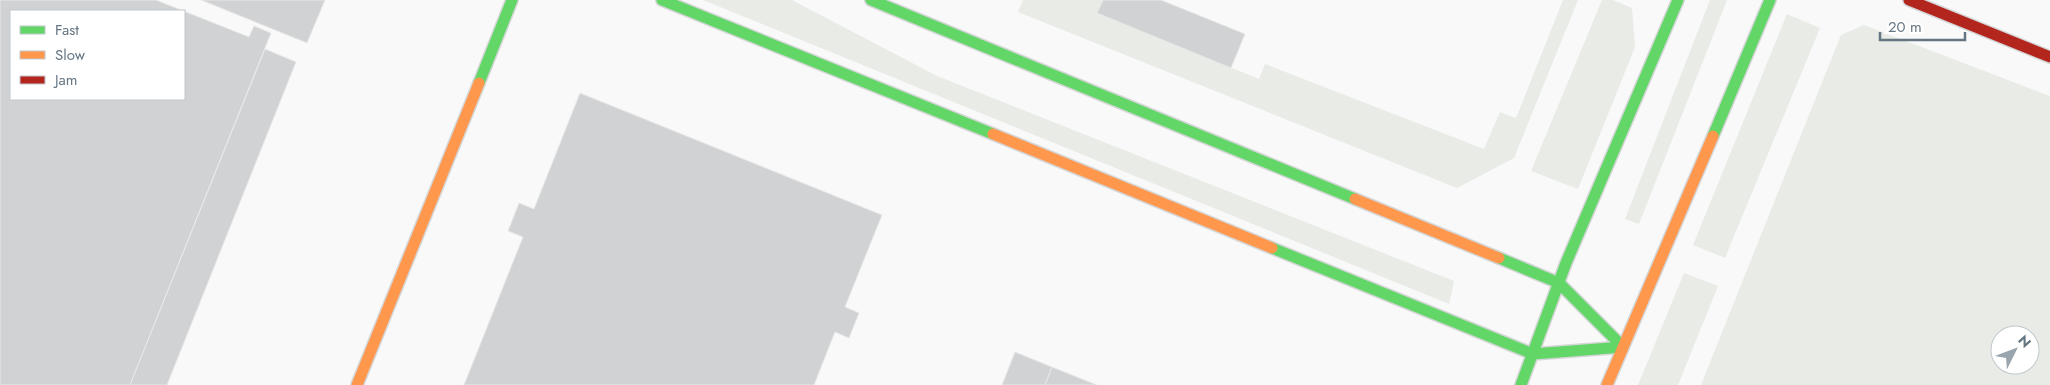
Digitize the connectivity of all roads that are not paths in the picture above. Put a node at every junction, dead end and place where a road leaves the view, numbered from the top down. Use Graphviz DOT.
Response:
graph roads {
  1 [pos="512,0"];
  2 [pos="662,0"];
  3 [pos="872,0"];
  4 [pos="1678,0"];
  5 [pos="1770,0"];
  6 [pos="1909,0"];
  7 [pos="2050,57"];
  8 [pos="1559,282"];
  9 [pos="1623,346"];
  10 [pos="1533,354"];
  11 [pos="357,385"];
  12 [pos="1521,385"];
  13 [pos="1607,385"];
  1 -- 11 [label="street"];
  2 -- 10 [label="street"];
  3 -- 8 [label="street"];
  4 -- 8 [label="street"];
  5 -- 9 [label="street"];
  6 -- 7 [label="street"];
  8 -- 9 [label="street"];
  8 -- 10 [label="street"];
  9 -- 10 [label="street"];
  9 -- 13 [label="street"];
  10 -- 12 [label="street"];
}
